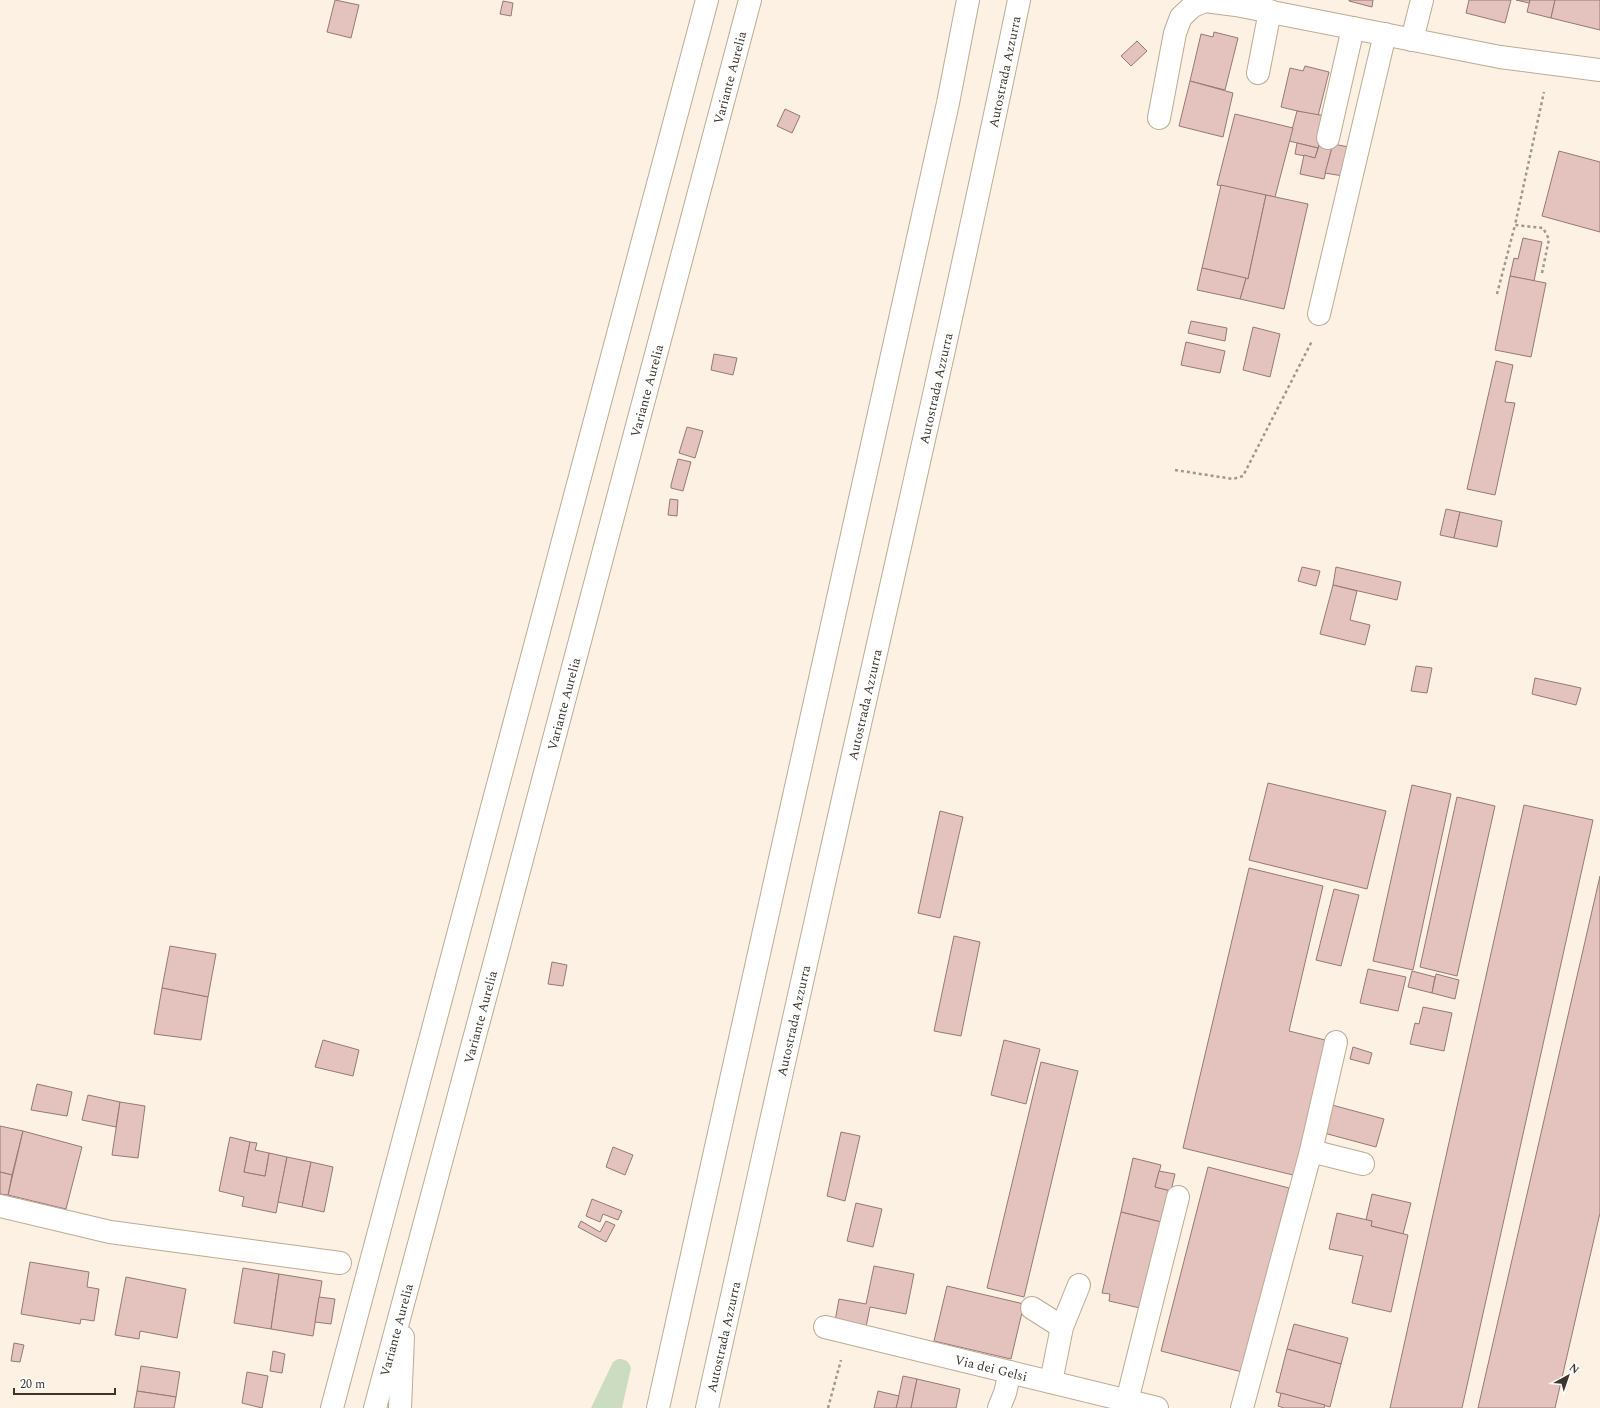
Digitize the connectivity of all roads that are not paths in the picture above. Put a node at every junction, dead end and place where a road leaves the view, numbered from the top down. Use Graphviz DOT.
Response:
graph roads {
  1 [pos="707,0"];
  2 [pos="750,0"];
  3 [pos="968,0"];
  4 [pos="1019,0"];
  5 [pos="1422,0"];
  6 [pos="1270,12"];
  7 [pos="1353,28"];
  8 [pos="1385,34"];
  9 [pos="1412,40"];
  10 [pos="1600,70"];
  11 [pos="1258,72"];
  12 [pos="1159,118"];
  13 [pos="1328,138"];
  14 [pos="1319,314"];
  15 [pos="1336,1042"];
  16 [pos="1311,1151"];
  17 [pos="1363,1164"];
  18 [pos="1178,1197"];
  19 [pos="0,1206"];
  20 [pos="340,1263"];
  21 [pos="1079,1284"];
  22 [pos="404,1296"];
  23 [pos="1032,1308"];
  24 [pos="826,1327"];
  25 [pos="1062,1327"];
  26 [pos="1010,1372"];
  27 [pos="1052,1382"];
  28 [pos="1127,1400"];
  29 [pos="332,1408"];
  30 [pos="375,1408"];
  31 [pos="400,1408"];
  32 [pos="658,1408"];
  33 [pos="708,1408"];
  34 [pos="999,1408"];
  35 [pos="1157,1408"];
  36 [pos="1242,1408"];
  1 -- 29 [label="main road"];
  2 -- 22 [label="main road, Variante Aurelia"];
  3 -- 32 [label="main road"];
  4 -- 33 [label="main road, Autostrada Azzurra"];
  5 -- 9 [label="main road"];
  6 -- 7 [label="main road"];
  6 -- 11 [label="main road"];
  6 -- 12 [label="main road"];
  7 -- 8 [label="main road"];
  7 -- 13 [label="main road"];
  8 -- 9 [label="main road"];
  8 -- 14 [label="main road"];
  9 -- 10 [label="main road"];
  15 -- 16 [label="main road"];
  16 -- 17 [label="main road"];
  16 -- 36 [label="main road"];
  18 -- 28 [label="main road"];
  19 -- 20 [label="main road"];
  21 -- 25 [label="main road"];
  22 -- 30 [label="main road, Variante Aurelia"];
  22 -- 31 [label="main road"];
  23 -- 25 [label="main road"];
  24 -- 26 [label="main road, Via dei Gelsi"];
  25 -- 27 [label="main road"];
  26 -- 27 [label="main road, Via dei Gelsi"];
  26 -- 34 [label="main road"];
  27 -- 28 [label="main road, Via dei Gelsi"];
  28 -- 35 [label="main road, Via dei Gelsi"];
}
